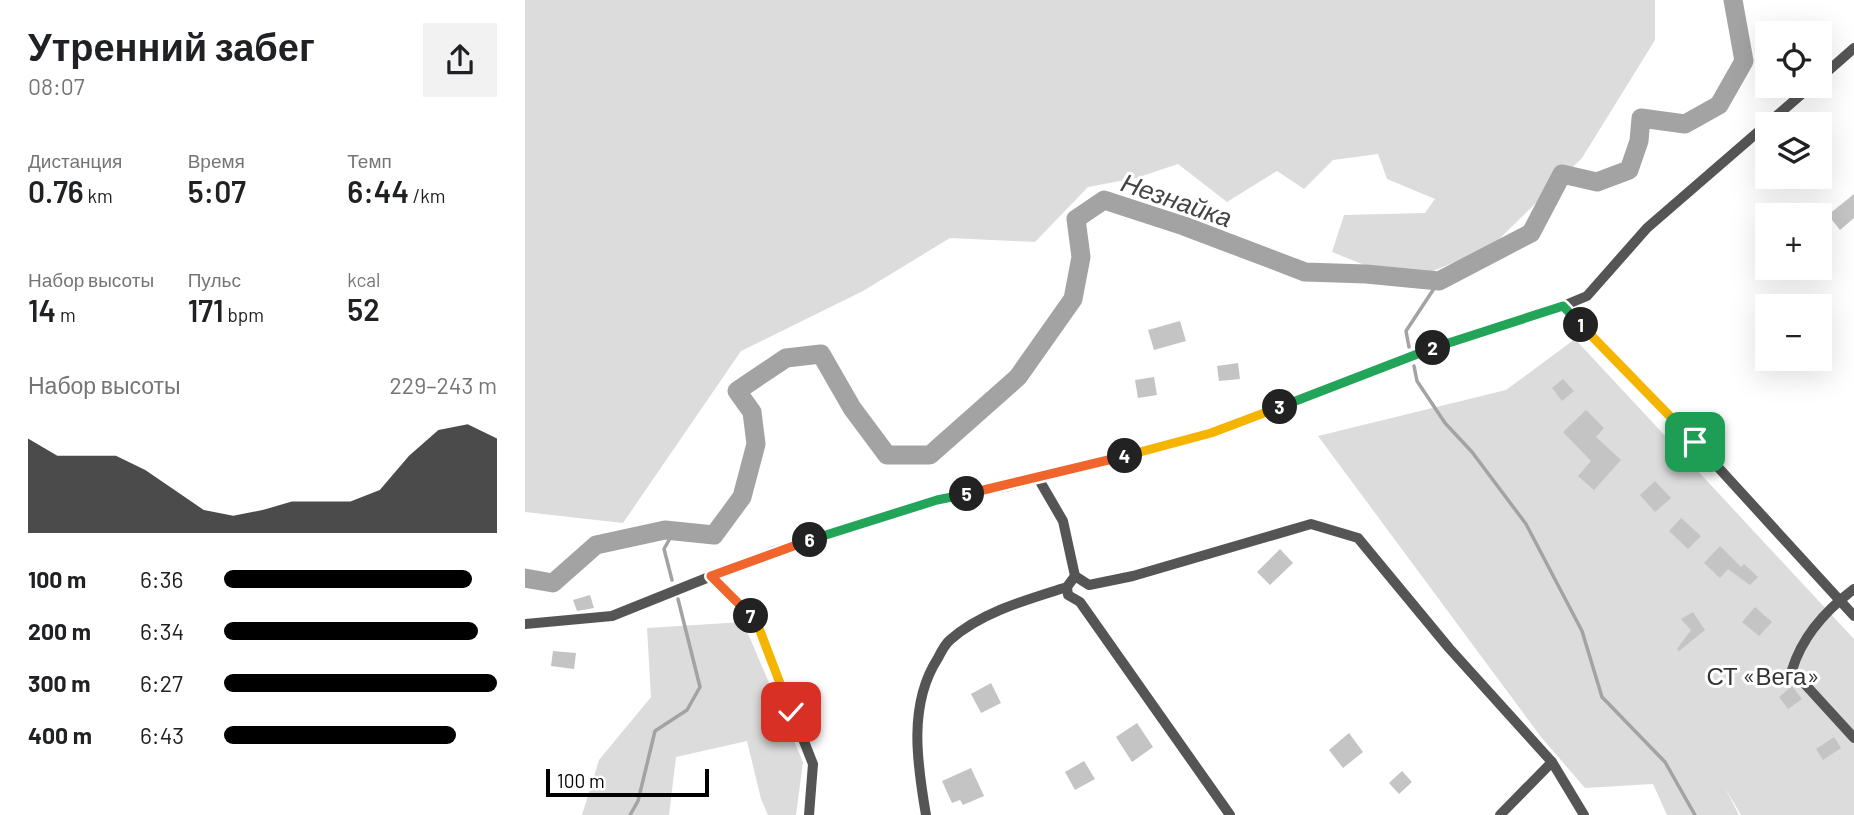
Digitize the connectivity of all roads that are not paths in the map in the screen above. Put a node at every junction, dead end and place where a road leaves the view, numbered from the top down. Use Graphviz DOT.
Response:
graph roads {
  1 [pos="1854,48"];
  2 [pos="1832,67"];
  3 [pos="1797,98"];
  4 [pos="1563,306"];
  5 [pos="1038,478"];
  6 [pos="711,576"];
  7 [pos="1075,576"];
  8 [pos="1067,587"];
  9 [pos="1854,589"];
  10 [pos="1840,600"];
  11 [pos="1854,616"];
  12 [pos="525,624"];
  13 [pos="1854,738"];
  14 [pos="1552,762"];
  15 [pos="809,815"];
  16 [pos="926,815"];
  17 [pos="1230,815"];
  18 [pos="1500,815"];
  19 [pos="1584,815"];
  1 -- 2 [label="street"];
  3 -- 4 [label="street"];
  4 -- 5 [label="street"];
  4 -- 10 [label="street"];
  5 -- 6 [label="street"];
  5 -- 7 [label="street"];
  6 -- 12 [label="street"];
  6 -- 15 [label="street"];
  7 -- 8 [label="street"];
  7 -- 14 [label="street"];
  8 -- 16 [label="street"];
  8 -- 17 [label="street"];
  9 -- 10 [label="street"];
  10 -- 11 [label="street"];
  10 -- 13 [label="street"];
  14 -- 18 [label="street"];
  14 -- 19 [label="street"];
}
